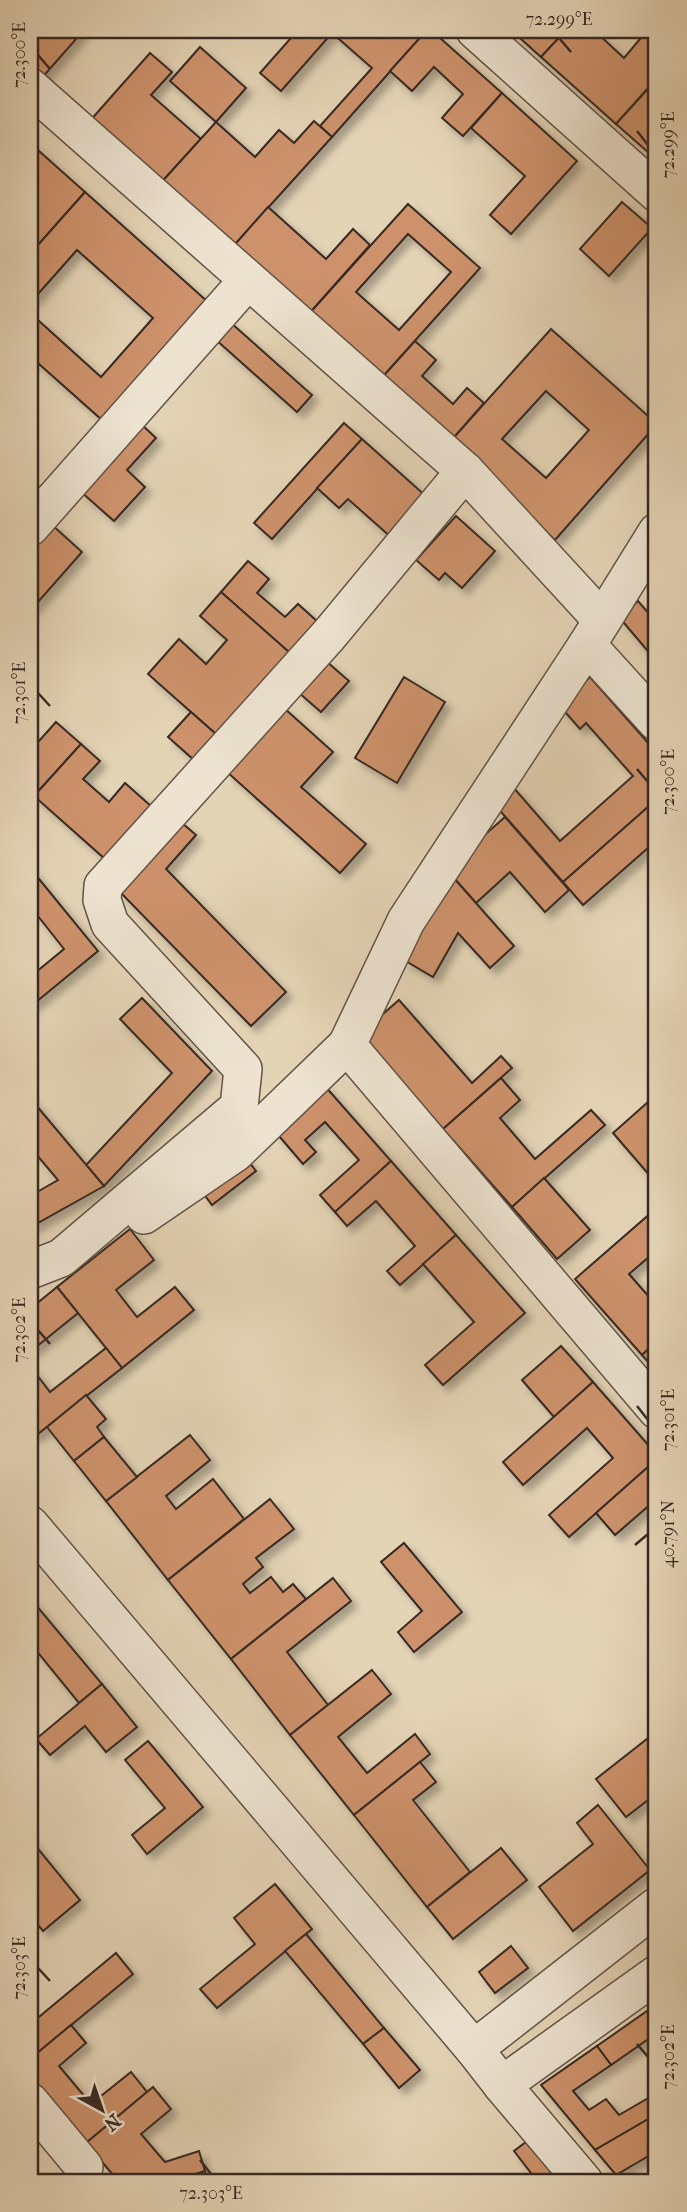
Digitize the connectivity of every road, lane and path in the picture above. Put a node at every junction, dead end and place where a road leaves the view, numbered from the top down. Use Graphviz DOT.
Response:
graph roads {
  1 [pos="475,30"];
  2 [pos="30,88"];
  3 [pos="657,193"];
  4 [pos="248,279"];
  5 [pos="465,471"];
  6 [pos="30,527"];
  7 [pos="657,531"];
  8 [pos="595,632"];
  9 [pos="657,722"];
  10 [pos="347,1045"];
  11 [pos="30,1270"];
  12 [pos="30,1291"];
  13 [pos="657,1410"];
  14 [pos="30,1525"];
  15 [pos="657,1906"];
  16 [pos="657,1974"];
  17 [pos="474,2049"];
  18 [pos="502,2085"];
  19 [pos="30,2102"];
  20 [pos="84,2167"];
  21 [pos="584,2182"];
  1 -- 3 [label="street"];
  2 -- 4 [label="street"];
  4 -- 5 [label="street"];
  4 -- 6 [label="street"];
  5 -- 8 [label="street"];
  5 -- 11 [label="street"];
  7 -- 8 [label="street"];
  8 -- 9 [label="street"];
  8 -- 10 [label="street"];
  10 -- 12 [label="street"];
  10 -- 13 [label="street"];
  14 -- 17 [label="street"];
  15 -- 17 [label="street"];
  16 -- 18 [label="street"];
  17 -- 18 [label="street"];
  18 -- 21 [label="street"];
  19 -- 20 [label="street"];
}
